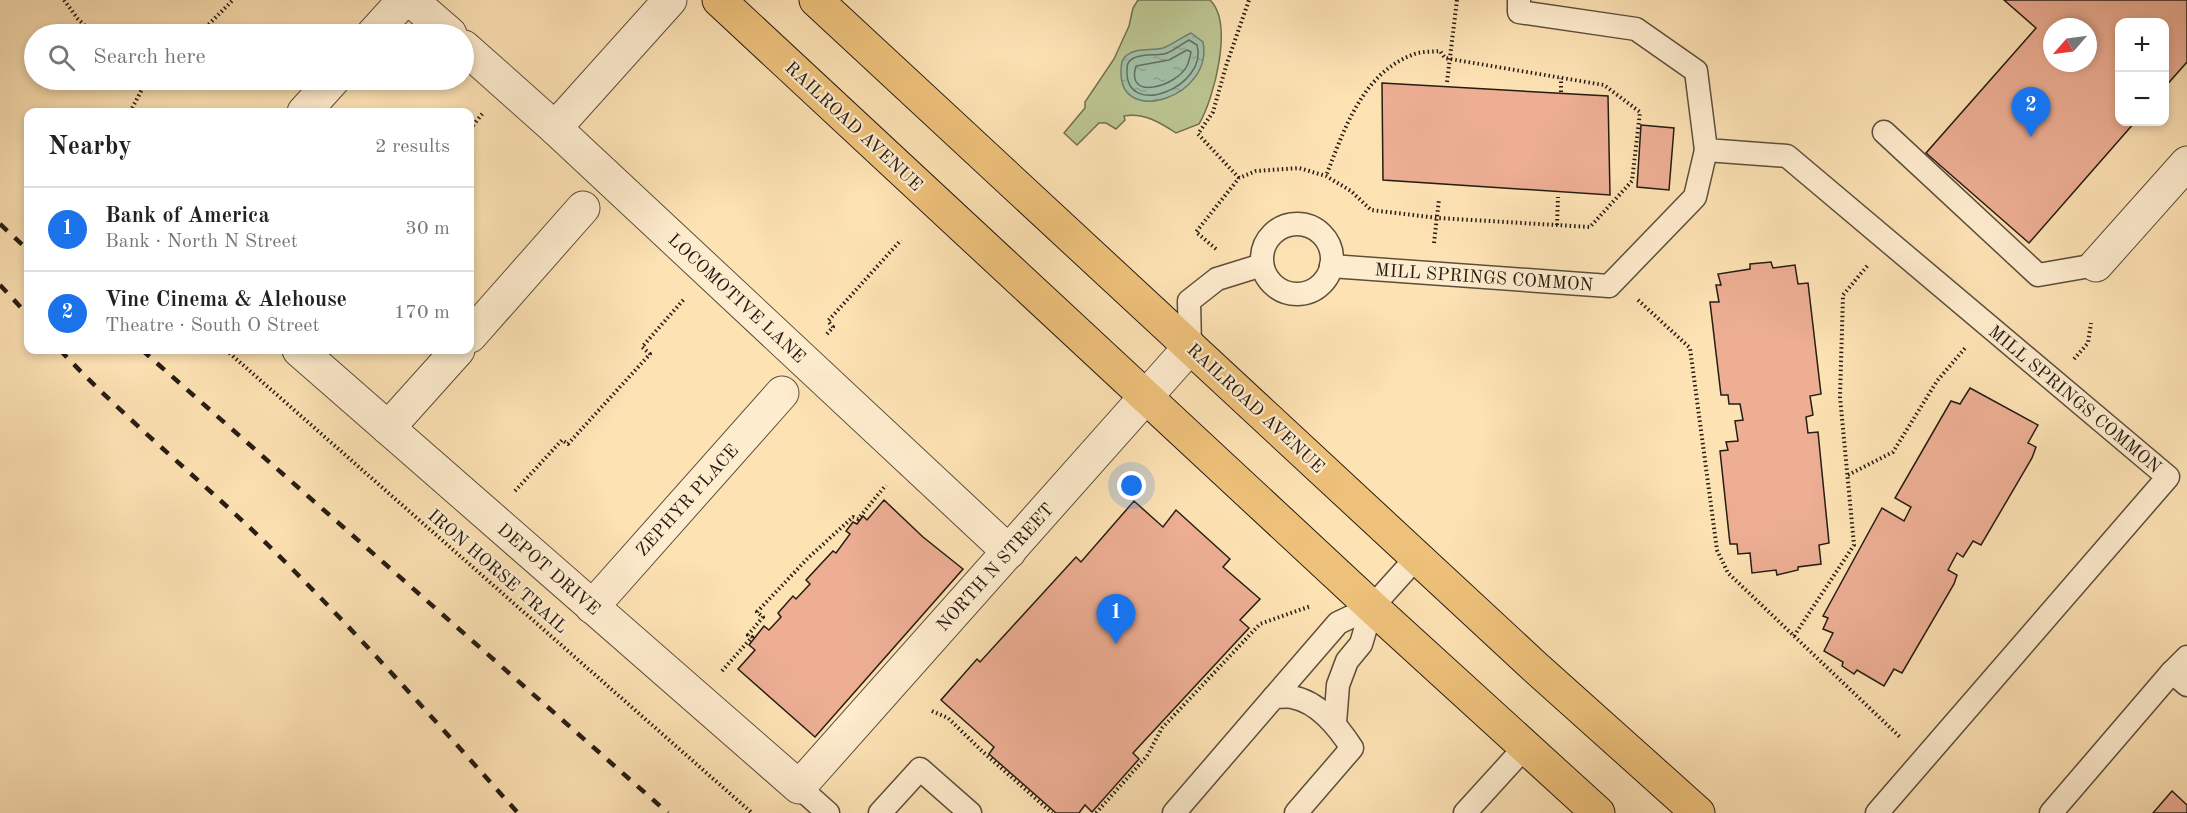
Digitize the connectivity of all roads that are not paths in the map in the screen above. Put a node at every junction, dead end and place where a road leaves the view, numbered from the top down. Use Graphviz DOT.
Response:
graph roads {
  1 [pos="404,0"];
  2 [pos="411,0"];
  3 [pos="670,0"];
  4 [pos="719,0"];
  5 [pos="816,0"];
  6 [pos="1519,0"];
  7 [pos="383,24"];
  8 [pos="439,24"];
  9 [pos="474,55"];
  10 [pos="324,90"];
  11 [pos="308,108"];
  12 [pos="555,128"];
  13 [pos="1884,132"];
  14 [pos="1706,150"];
  15 [pos="2187,163"];
  16 [pos="583,208"];
  17 [pos="1331,266"];
  18 [pos="2096,266"];
  19 [pos="1252,267"];
  20 [pos="474,331"];
  21 [pos="1190,347"];
  22 [pos="304,354"];
  23 [pos="454,354"];
  24 [pos="782,393"];
  25 [pos="1146,397"];
  26 [pos="388,428"];
  27 [pos="1009,552"];
  28 [pos="1417,557"];
  29 [pos="592,607"];
  30 [pos="1372,607"];
  31 [pos="2182,671"];
  32 [pos="1274,697"];
  33 [pos="1335,723"];
  34 [pos="1525,747"];
  35 [pos="799,787"];
  36 [pos="1582,808"];
  37 [pos="828,813"];
  38 [pos="880,813"];
  39 [pos="969,813"];
  40 [pos="1174,813"];
  41 [pos="1296,813"];
  42 [pos="1465,813"];
  43 [pos="1698,813"];
  44 [pos="1876,813"];
  45 [pos="2051,813"];
  1 -- 7 [label="street"];
  2 -- 8 [label="street"];
  3 -- 12 [label="street"];
  4 -- 25 [label="main road, RAILROAD AVENUE"];
  5 -- 21 [label="main road, RAILROAD AVENUE"];
  6 -- 14 [label="lane, MILL SPRINGS COMMON"];
  9 -- 12 [label="street, LOCOMOTIVE LANE"];
  10 -- 11 [label="street"];
  12 -- 27 [label="street, LOCOMOTIVE LANE"];
  13 -- 18 [label="lane"];
  14 -- 17 [label="lane, MILL SPRINGS COMMON"];
  14 -- 44 [label="lane, MILL SPRINGS COMMON"];
  15 -- 18 [label="street"];
  16 -- 20 [label="street"];
  17 -- 19 [label="lane"];
  17 -- 19 [label="lane"];
  19 -- 21 [label="lane"];
  21 -- 25 [label="street, NORTH N STREET"];
  21 -- 28 [label="main road, RAILROAD AVENUE"];
  22 -- 26 [label="street, DEPOT DRIVE"];
  23 -- 26 [label="street"];
  24 -- 29 [label="street, ZEPHYR PLACE"];
  25 -- 27 [label="street, NORTH N STREET"];
  25 -- 30 [label="main road, RAILROAD AVENUE"];
  26 -- 29 [label="street, DEPOT DRIVE"];
  27 -- 35 [label="street, NORTH N STREET"];
  28 -- 30 [label="lane"];
  28 -- 43 [label="main road, RAILROAD AVENUE"];
  29 -- 35 [label="street, DEPOT DRIVE"];
  30 -- 32 [label="lane"];
  30 -- 33 [label="lane"];
  30 -- 34 [label="main road, RAILROAD AVENUE"];
  31 -- 45 [label="lane"];
  32 -- 33 [label="lane"];
  32 -- 40 [label="lane"];
  33 -- 41 [label="lane"];
  34 -- 36 [label="main road, RAILROAD AVENUE"];
  34 -- 42 [label="lane"];
  35 -- 37 [label="lane"];
  38 -- 39 [label="lane"];
}
